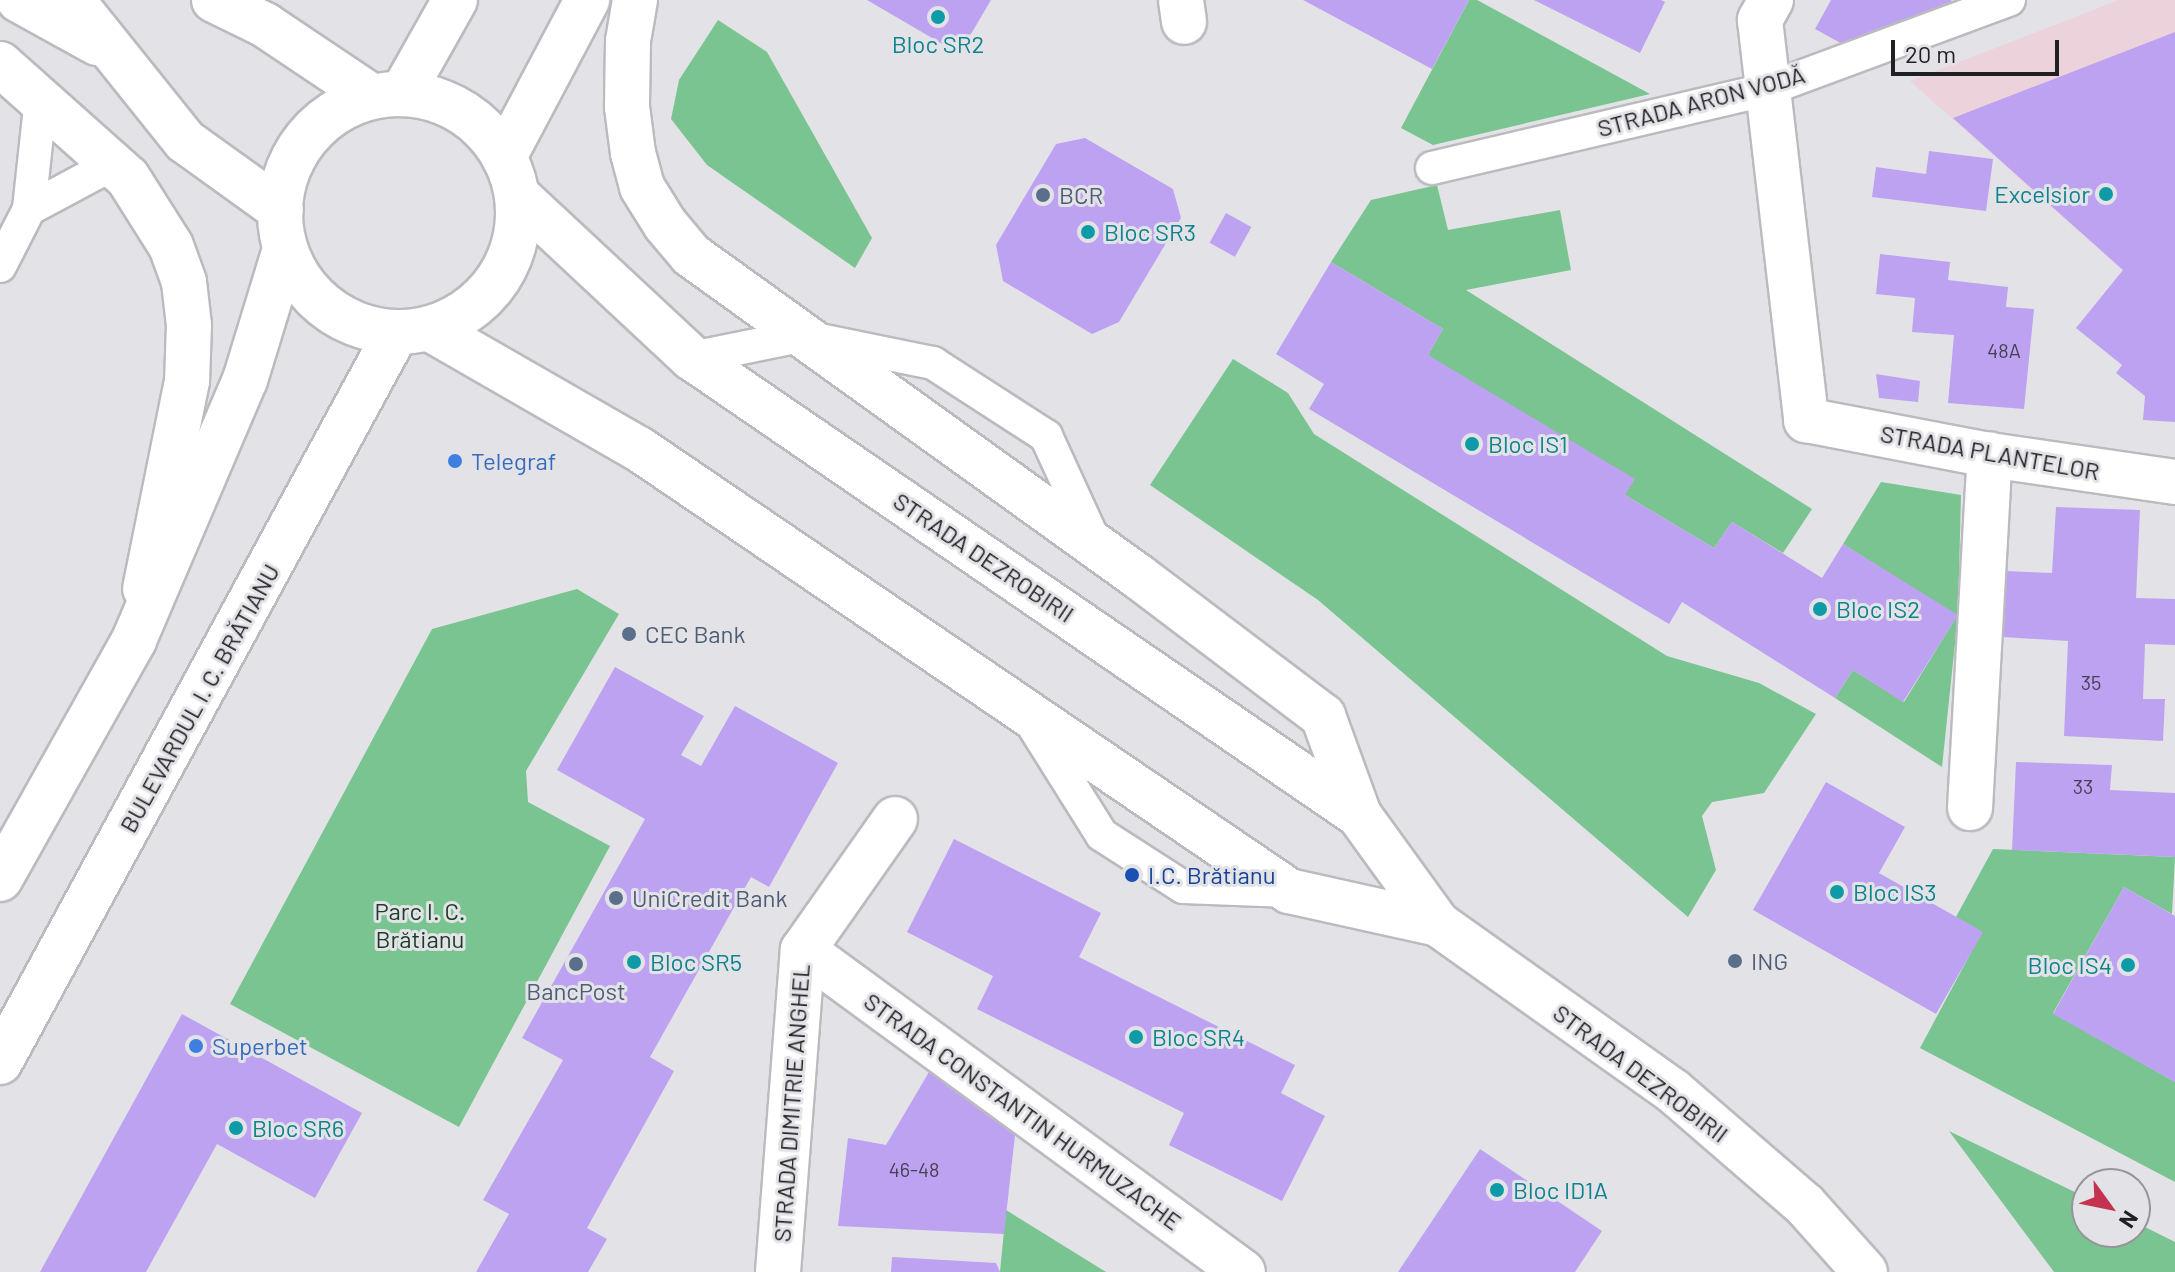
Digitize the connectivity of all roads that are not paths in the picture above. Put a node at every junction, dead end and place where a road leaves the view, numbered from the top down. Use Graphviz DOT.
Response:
graph roads {
  1 [pos="19,0"];
  2 [pos="72,0"];
  3 [pos="214,0"];
  4 [pos="455,0"];
  5 [pos="587,0"];
  6 [pos="635,0"];
  7 [pos="1771,0"];
  8 [pos="2009,0"];
  9 [pos="256,13"];
  10 [pos="114,53"];
  11 [pos="0,64"];
  12 [pos="1768,89"];
  13 [pos="385,94"];
  14 [pos="41,98"];
  15 [pos="113,164"];
  16 [pos="1432,168"];
  17 [pos="511,177"];
  18 [pos="29,209"];
  19 [pos="283,229"];
  20 [pos="0,266"];
  21 [pos="413,331"];
  22 [pos="800,336"];
  23 [pos="692,358"];
  24 [pos="1990,455"];
  25 [pos="2175,482"];
  26 [pos="1097,548"];
  27 [pos="134,640"];
  28 [pos="1028,716"];
  29 [pos="1970,808"];
  30 [pos="1359,815"];
  31 [pos="895,819"];
  32 [pos="0,879"];
  33 [pos="1289,891"];
  34 [pos="1438,924"];
  35 [pos="803,950"];
  36 [pos="0,1062"];
  37 [pos="778,1272"];
  38 [pos="1242,1272"];
  39 [pos="1865,1272"];
  1 -- 10 [label="main road"];
  2 -- 10 [label="main road"];
  3 -- 9 [label="main road"];
  4 -- 13 [label="main road"];
  5 -- 17 [label="main road"];
  6 -- 22 [label="main road"];
  7 -- 12 [label="main road"];
  8 -- 12 [label="lane, STRADA ARON VODĂ"];
  9 -- 13 [label="main road"];
  10 -- 19 [label="main road"];
  11 -- 14 [label="main road"];
  12 -- 16 [label="lane, STRADA ARON VODĂ"];
  12 -- 24 [label="main road, STRADA PLANTELOR"];
  13 -- 17 [label="main road"];
  13 -- 19 [label="main road"];
  14 -- 15 [label="main road"];
  14 -- 18 [label="lane"];
  15 -- 18 [label="lane"];
  15 -- 27 [label="main road"];
  17 -- 21 [label="main road"];
  17 -- 23 [label="main road, STRADA DEZROBIRII"];
  18 -- 20 [label="lane"];
  19 -- 21 [label="main road"];
  19 -- 27 [label="main road"];
  21 -- 28 [label="main road, STRADA DEZROBIRII"];
  21 -- 36 [label="main road, BULEVARDUL I. C. BRĂTIANU"];
  22 -- 23 [label="lane"];
  22 -- 26 [label="main road"];
  22 -- 26 [label="lane"];
  23 -- 30 [label="main road, STRADA DEZROBIRII"];
  24 -- 25 [label="main road, STRADA PLANTELOR"];
  24 -- 29 [label="main road"];
  26 -- 30 [label="main road"];
  27 -- 32 [label="main road"];
  28 -- 33 [label="main road, STRADA DEZROBIRII"];
  28 -- 33 [label="lane"];
  30 -- 34 [label="main road, STRADA DEZROBIRII"];
  31 -- 35 [label="main road, STRADA DIMITRIE ANGHEL"];
  33 -- 34 [label="main road, STRADA DEZROBIRII"];
  34 -- 39 [label="main road, STRADA DEZROBIRII"];
  35 -- 37 [label="main road, STRADA DIMITRIE ANGHEL"];
  35 -- 38 [label="main road, STRADA CONSTANTIN HURMUZACHE"];
}
